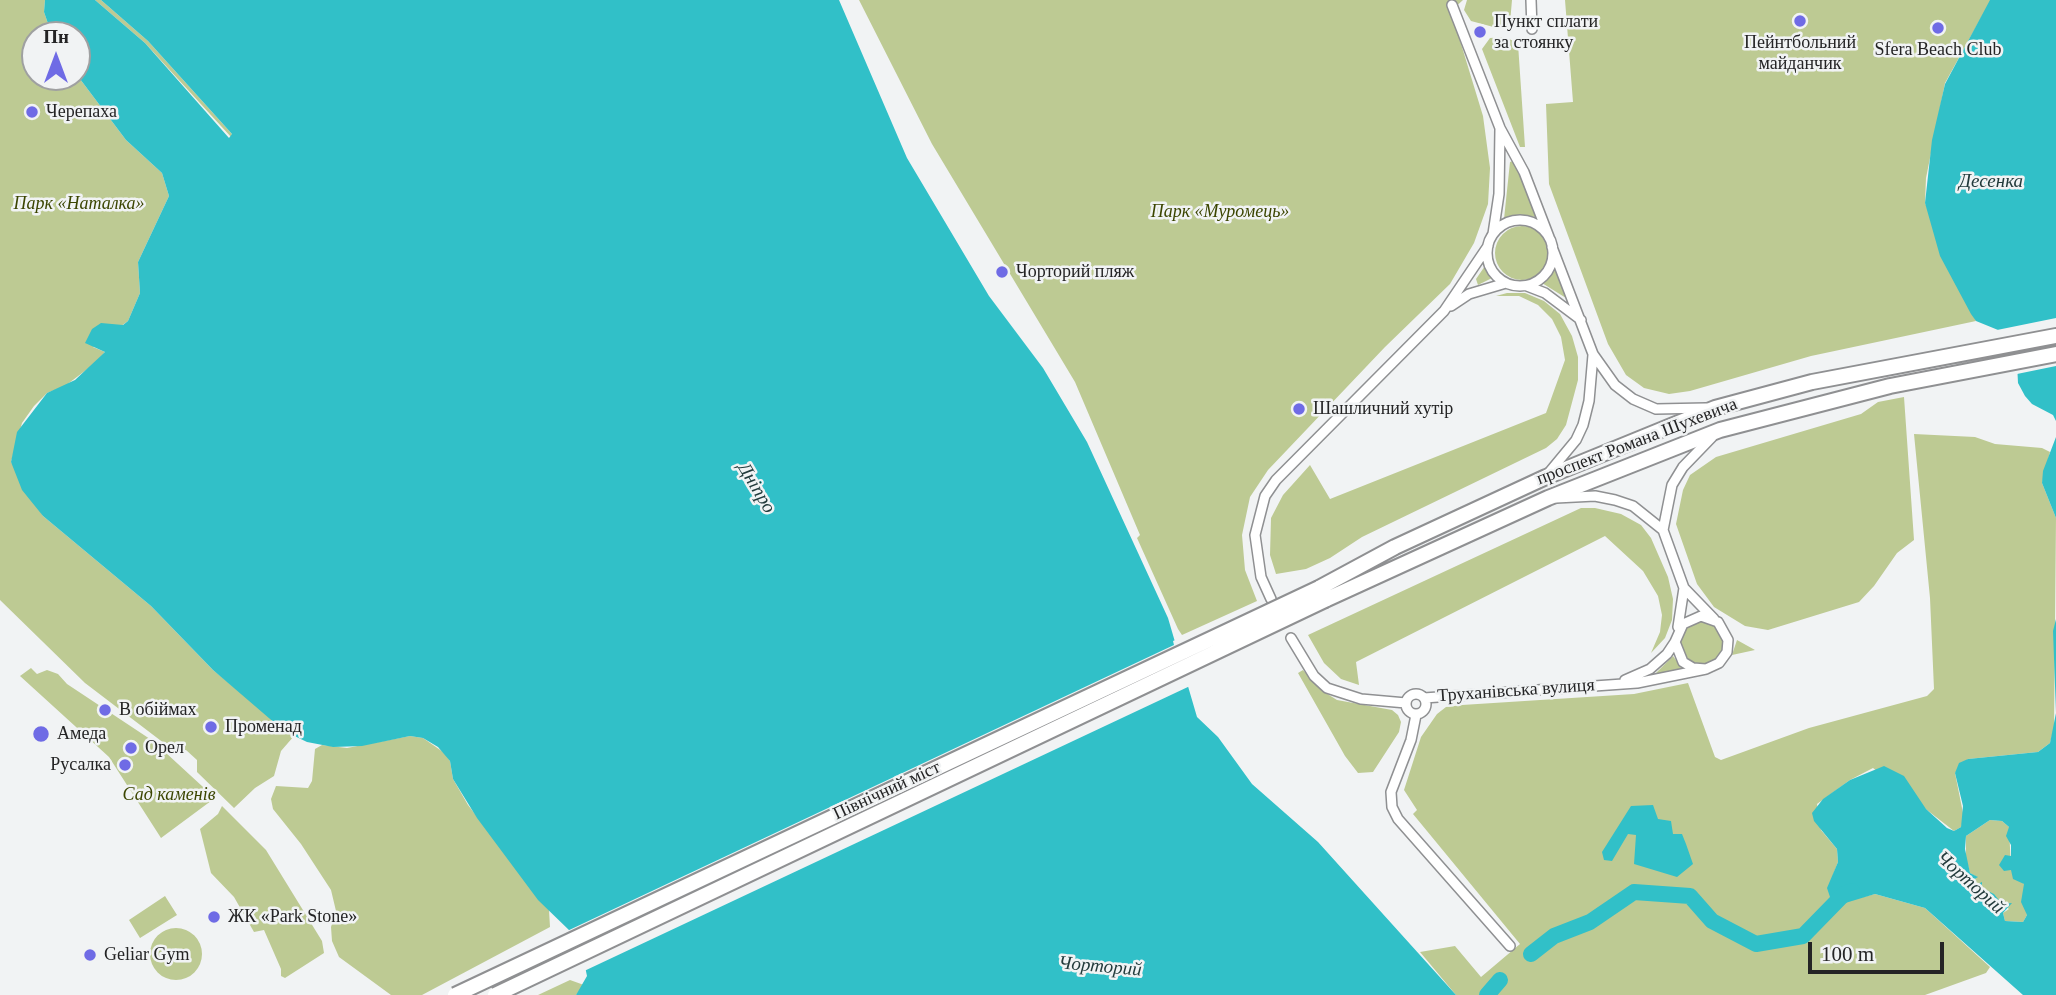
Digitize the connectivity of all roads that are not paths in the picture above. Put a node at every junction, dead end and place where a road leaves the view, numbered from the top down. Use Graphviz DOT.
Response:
graph roads {
  1 [pos="1531,0"];
  2 [pos="1452,5"];
  3 [pos="1532,29"];
  4 [pos="1500,128"];
  5 [pos="1493,234"];
  6 [pos="1550,242"];
  7 [pos="1488,246"];
  8 [pos="1506,284"];
  9 [pos="1527,286"];
  10 [pos="1444,311"];
  11 [pos="1583,321"];
  12 [pos="2056,336"];
  13 [pos="1592,354"];
  14 [pos="2056,354"];
  15 [pos="1715,408"];
  16 [pos="1720,430"];
  17 [pos="1546,477"];
  18 [pos="1548,498"];
  19 [pos="1663,530"];
  20 [pos="1684,588"];
  21 [pos="1322,594"];
  22 [pos="1271,599"];
  23 [pos="1718,622"];
  24 [pos="1291,638"];
  25 [pos="1676,638"];
  26 [pos="1706,669"];
  27 [pos="1607,685"];
  28 [pos="1424,698"];
  29 [pos="1406,703"];
  30 [pos="1416,715"];
  31 [pos="1510,946"];
  32 [pos="455,995"];
  33 [pos="495,995"];
  1 -- 3 [label="street"];
  2 -- 4 [label="street"];
  4 -- 5 [label="street"];
  4 -- 6 [label="street"];
  5 -- 6 [label="street"];
  5 -- 7 [label="street"];
  6 -- 9 [label="street"];
  6 -- 11 [label="street"];
  7 -- 8 [label="street"];
  7 -- 10 [label="street"];
  8 -- 9 [label="street"];
  8 -- 10 [label="street"];
  9 -- 11 [label="street"];
  10 -- 22 [label="street"];
  11 -- 13 [label="street"];
  12 -- 15 [label="main road, проспект Романа Шухевича"];
  13 -- 15 [label="street"];
  13 -- 17 [label="street"];
  14 -- 16 [label="main road, проспект Романа Шухевича"];
  15 -- 17 [label="main road, проспект Романа Шухевича"];
  16 -- 18 [label="main road, проспект Романа Шухевича"];
  16 -- 19 [label="street"];
  17 -- 21 [label="main road, проспект Романа Шухевича"];
  18 -- 19 [label="street"];
  18 -- 21 [label="main road, проспект Романа Шухевича"];
  19 -- 20 [label="street"];
  20 -- 23 [label="street"];
  20 -- 25 [label="street"];
  21 -- 32 [label="main road, Північний міст, bridge"];
  21 -- 33 [label="main road, Північний міст, bridge"];
  23 -- 25 [label="street"];
  23 -- 26 [label="street"];
  24 -- 29 [label="street"];
  25 -- 26 [label="street"];
  25 -- 27 [label="street, Труханівська вулиця"];
  26 -- 27 [label="street, Труханівська вулиця"];
  27 -- 28 [label="street, Труханівська вулиця"];
  28 -- 29 [label="street"];
  28 -- 30 [label="street"];
  29 -- 30 [label="street"];
  30 -- 31 [label="street, Труханівська вулиця"];
}
